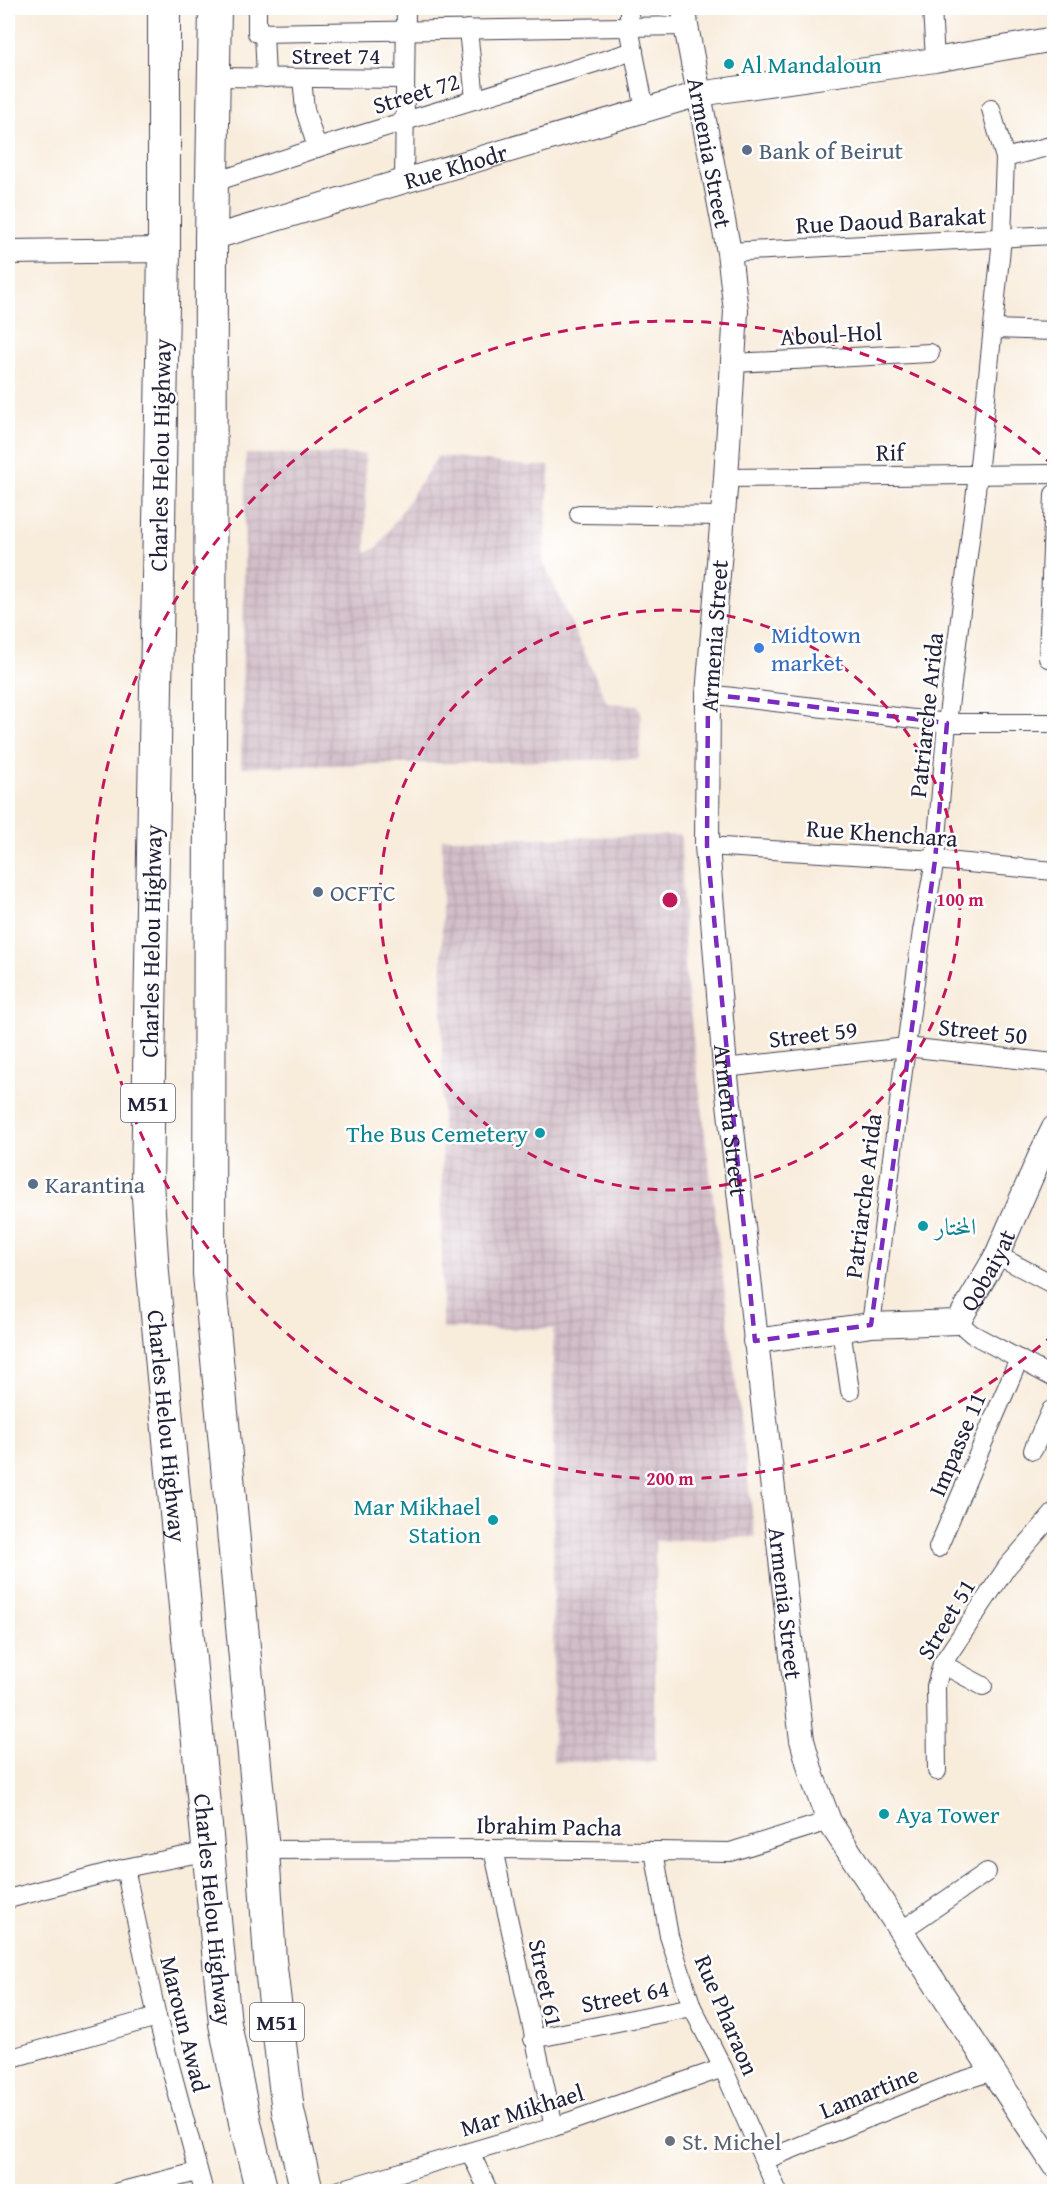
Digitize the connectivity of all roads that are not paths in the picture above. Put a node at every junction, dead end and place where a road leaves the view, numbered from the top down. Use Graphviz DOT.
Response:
graph roads {
  1 [pos="164,8"];
  2 [pos="215,8"];
  3 [pos="257,8"];
  4 [pos="406,8"];
  5 [pos="629,8"];
  6 [pos="932,8"];
  7 [pos="685,17"];
  8 [pos="629,27"];
  9 [pos="406,30"];
  10 [pos="468,30"];
  11 [pos="260,33"];
  12 [pos="1054,39"];
  13 [pos="634,51"];
  14 [pos="935,60"];
  15 [pos="214,77"];
  16 [pos="266,78"];
  17 [pos="302,78"];
  18 [pos="405,79"];
  19 [pos="699,94"];
  20 [pos="475,100"];
  21 [pos="645,110"];
  22 [pos="991,110"];
  23 [pos="405,121"];
  24 [pos="1054,145"];
  25 [pos="317,148"];
  26 [pos="1005,158"];
  27 [pos="404,182"];
  28 [pos="212,183"];
  29 [pos="1054,235"];
  30 [pos="211,238"];
  31 [pos="1002,238"];
  32 [pos="164,250"];
  33 [pos="8,252"];
  34 [pos="729,252"];
  35 [pos="993,329"];
  36 [pos="1054,331"];
  37 [pos="930,353"];
  38 [pos="734,363"];
  39 [pos="1054,474"];
  40 [pos="978,475"];
  41 [pos="726,478"];
  42 [pos="1054,494"];
  43 [pos="579,514"];
  44 [pos="723,516"];
  45 [pos="1048,658"];
  46 [pos="708,694"];
  47 [pos="947,723"];
  48 [pos="1054,723"];
  49 [pos="706,846"];
  50 [pos="935,860"];
  51 [pos="1054,871"];
  52 [pos="906,1047"];
  53 [pos="1054,1063"];
  54 [pos="725,1068"];
  55 [pos="1054,1128"];
  56 [pos="997,1255"];
  57 [pos="1054,1285"];
  58 [pos="958,1323"];
  59 [pos="872,1325"];
  60 [pos="841,1329"];
  61 [pos="755,1341"];
  62 [pos="1019,1359"];
  63 [pos="1054,1378"];
  64 [pos="850,1391"];
  65 [pos="1051,1410"];
  66 [pos="1033,1450"];
  67 [pos="1054,1513"];
  68 [pos="938,1548"];
  69 [pos="942,1664"];
  70 [pos="983,1686"];
  71 [pos="937,1771"];
  72 [pos="829,1821"];
  73 [pos="493,1849"];
  74 [pos="209,1851"];
  75 [pos="263,1851"];
  76 [pos="654,1851"];
  77 [pos="124,1868"];
  78 [pos="987,1872"];
  79 [pos="8,1899"];
  80 [pos="901,1931"];
  81 [pos="692,2007"];
  82 [pos="157,2017"];
  83 [pos="533,2039"];
  84 [pos="8,2059"];
  85 [pos="723,2068"];
  86 [pos="993,2071"];
  87 [pos="554,2127"];
  88 [pos="470,2152"];
  89 [pos="765,2160"];
  90 [pos="1054,2165"];
  91 [pos="197,2172"];
  92 [pos="142,2188"];
  93 [pos="118,2192"];
  94 [pos="204,2192"];
  95 [pos="262,2192"];
  96 [pos="307,2192"];
  97 [pos="333,2192"];
  98 [pos="489,2192"];
  99 [pos="778,2192"];
  1 -- 32 [label="highway, Charles Helou Highway / M51"];
  2 -- 15 [label="highway, Charles Helou Highway / M51"];
  3 -- 11 [label="street, Street 74"];
  4 -- 9 [label="street"];
  5 -- 8 [label="street"];
  6 -- 14 [label="street"];
  7 -- 8 [label="street"];
  7 -- 19 [label="street, Armenia Street"];
  8 -- 10 [label="street"];
  8 -- 13 [label="street"];
  9 -- 10 [label="street"];
  9 -- 11 [label="street"];
  9 -- 18 [label="street"];
  10 -- 20 [label="street"];
  11 -- 16 [label="street, Street 74"];
  12 -- 14 [label="street, Rue Khodr"];
  13 -- 20 [label="street, Street 72"];
  13 -- 21 [label="street"];
  14 -- 19 [label="street, Rue Khodr"];
  15 -- 16 [label="street, Street 74"];
  15 -- 28 [label="highway, Charles Helou Highway / M51"];
  16 -- 17 [label="street, Street 74"];
  17 -- 18 [label="street, Street 74"];
  17 -- 25 [label="street"];
  18 -- 23 [label="street"];
  19 -- 21 [label="street, Rue Khodr"];
  19 -- 34 [label="street, Armenia Street"];
  20 -- 23 [label="street, Street 72"];
  21 -- 27 [label="street, Rue Khodr"];
  22 -- 26 [label="street, Patriarche Arida"];
  23 -- 25 [label="street, Street 72"];
  23 -- 27 [label="street"];
  24 -- 26 [label="street"];
  25 -- 28 [label="street, Street 72"];
  26 -- 31 [label="street, Patriarche Arida"];
  27 -- 30 [label="street, Rue Khodr"];
  28 -- 30 [label="highway, Charles Helou Highway / M51"];
  29 -- 31 [label="street, Rue Daoud Barakat"];
  30 -- 75 [label="highway, Charles Helou Highway / M51"];
  31 -- 34 [label="street, Rue Daoud Barakat"];
  31 -- 35 [label="street, Patriarche Arida"];
  32 -- 33 [label="street"];
  32 -- 74 [label="highway, Charles Helou Highway / M51"];
  34 -- 38 [label="street, Armenia Street"];
  35 -- 36 [label="street"];
  35 -- 40 [label="street, Patriarche Arida"];
  37 -- 38 [label="street, Aboul-Hol"];
  38 -- 41 [label="street, Armenia Street"];
  39 -- 40 [label="street, Rif"];
  40 -- 41 [label="street, Rif"];
  40 -- 47 [label="street, Patriarche Arida"];
  41 -- 44 [label="street, Armenia Street"];
  42 -- 45 [label="street"];
  43 -- 44 [label="street"];
  44 -- 46 [label="street, Armenia Street"];
  46 -- 47 [label="street"];
  46 -- 49 [label="street, Armenia Street"];
  47 -- 48 [label="street"];
  47 -- 50 [label="street, Patriarche Arida"];
  49 -- 50 [label="street, Rue Khenchara"];
  49 -- 54 [label="street, Armenia Street"];
  50 -- 51 [label="street, Rue Khenchara"];
  50 -- 52 [label="street, Patriarche Arida"];
  52 -- 53 [label="street, Street 50"];
  52 -- 54 [label="street, Street 59"];
  52 -- 59 [label="street, Patriarche Arida"];
  54 -- 61 [label="street, Armenia Street"];
  55 -- 56 [label="street, Qobaiyat"];
  56 -- 57 [label="street"];
  56 -- 58 [label="street, Qobaiyat"];
  58 -- 59 [label="street, Qobaiyat"];
  58 -- 62 [label="street"];
  59 -- 60 [label="street, Qobaiyat"];
  60 -- 61 [label="street, Qobaiyat"];
  60 -- 64 [label="street"];
  61 -- 72 [label="street, Armenia Street"];
  62 -- 63 [label="street"];
  62 -- 68 [label="street, Impasse 11"];
  65 -- 66 [label="street"];
  67 -- 69 [label="street, Street 51"];
  69 -- 70 [label="street"];
  69 -- 71 [label="street, Street 51"];
  72 -- 76 [label="street, Ibrahim Pacha"];
  72 -- 80 [label="street, Armenia Street"];
  73 -- 75 [label="street, Ibrahim Pacha"];
  73 -- 76 [label="street, Ibrahim Pacha"];
  73 -- 83 [label="street, Street 61"];
  74 -- 77 [label="street"];
  74 -- 95 [label="highway, Charles Helou Highway / M51"];
  75 -- 96 [label="highway, M51"];
  76 -- 81 [label="street, Rue Pharaon"];
  77 -- 79 [label="street"];
  77 -- 82 [label="street, Maroun Awad"];
  78 -- 80 [label="street"];
  80 -- 86 [label="street, Armenia Street"];
  81 -- 83 [label="street, Street 64"];
  81 -- 85 [label="street, Rue Pharaon"];
  82 -- 84 [label="street"];
  82 -- 91 [label="street, Maroun Awad"];
  83 -- 87 [label="street, Street 61"];
  85 -- 87 [label="street, Mar Mikhael"];
  85 -- 89 [label="street, Rue Pharaon"];
  86 -- 89 [label="street, Lamartine"];
  86 -- 90 [label="street, Armenia Street"];
  87 -- 88 [label="street, Mar Mikhael"];
  88 -- 97 [label="street, Mar Mikhael"];
  88 -- 98 [label="street"];
  89 -- 99 [label="street, Rue Pharaon"];
  91 -- 92 [label="street"];
  91 -- 94 [label="street, Maroun Awad"];
  92 -- 93 [label="street"];
}
